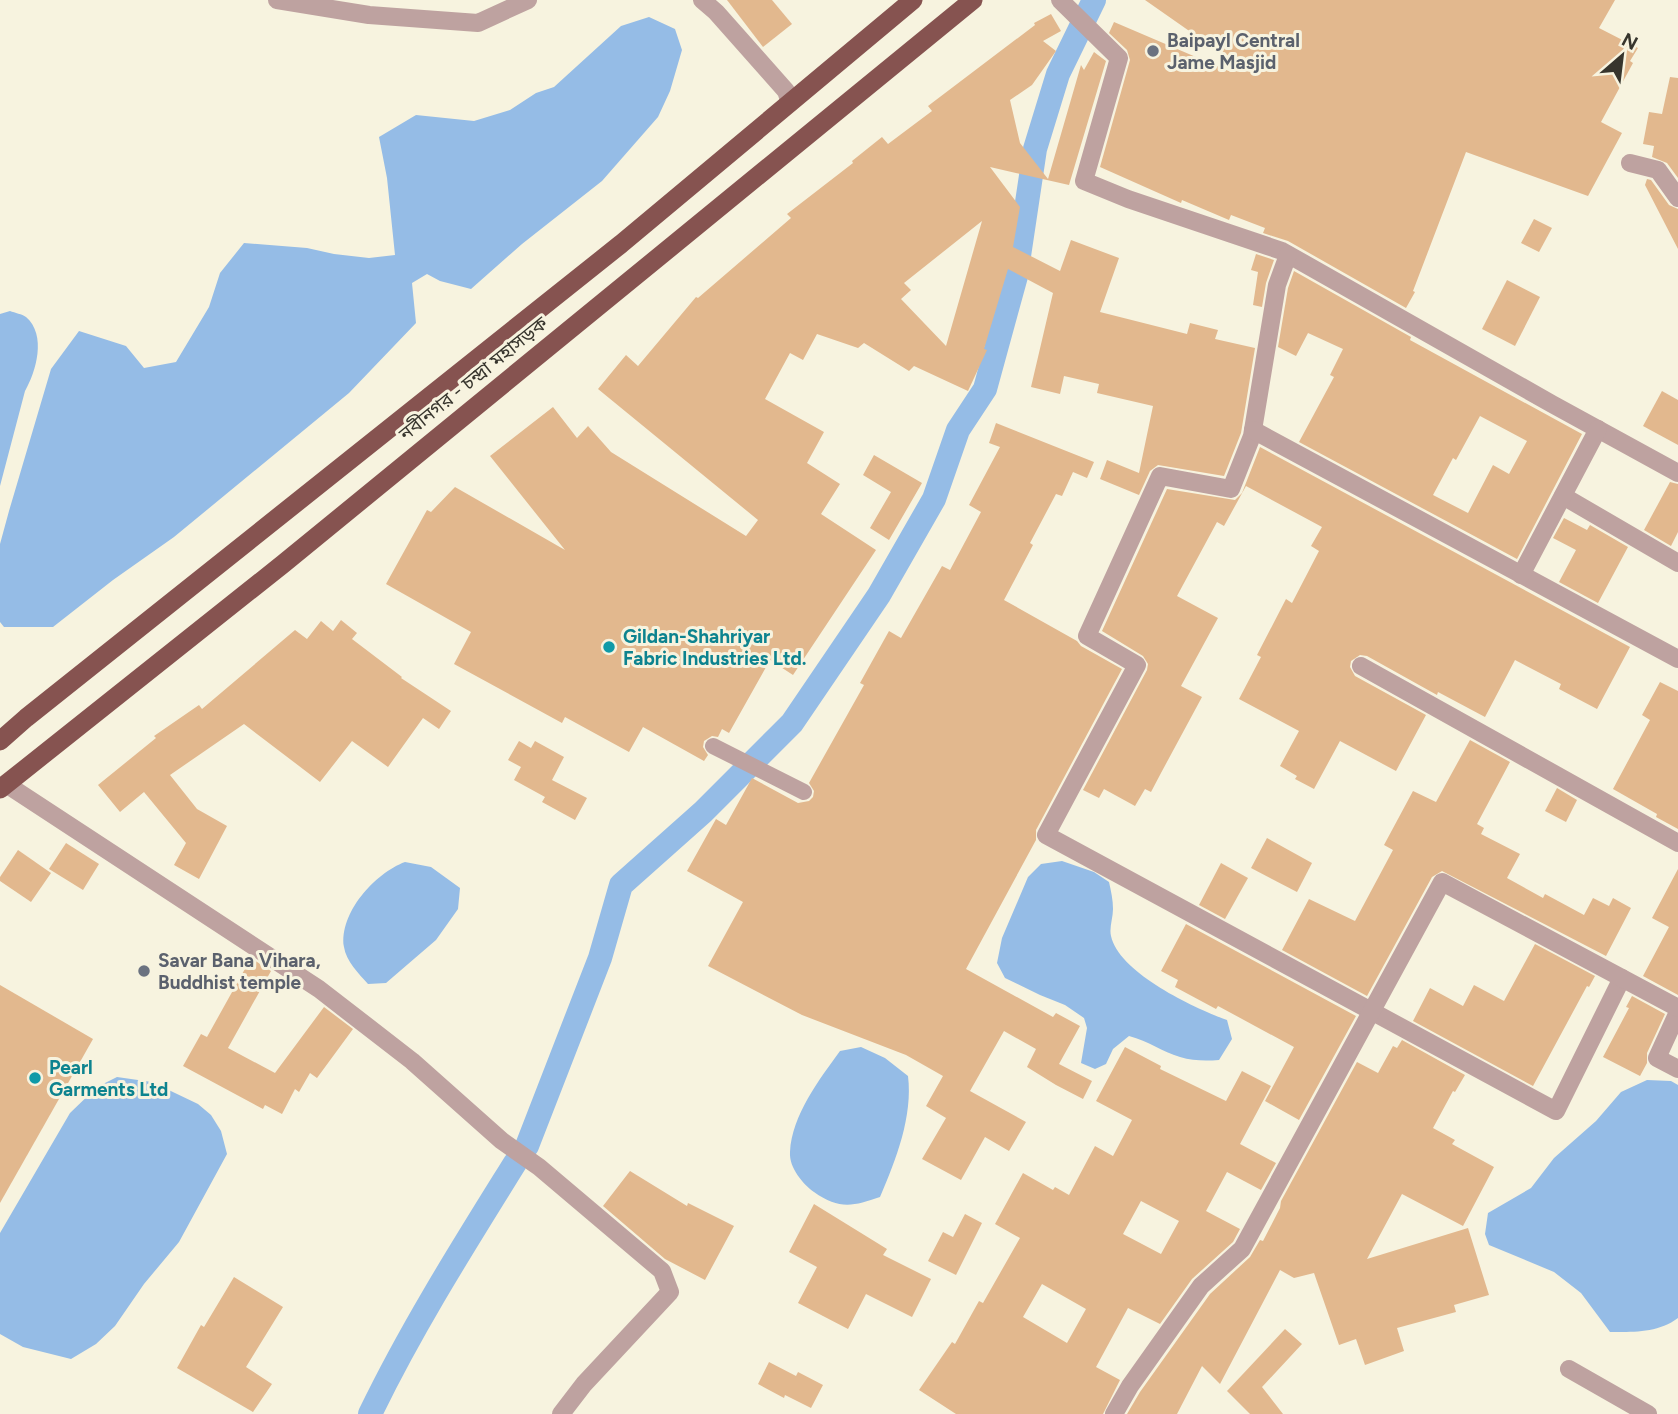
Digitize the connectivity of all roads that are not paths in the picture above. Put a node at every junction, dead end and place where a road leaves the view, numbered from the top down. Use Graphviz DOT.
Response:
graph roads {
  1 [pos="277,0"];
  2 [pos="528,0"];
  3 [pos="702,0"];
  4 [pos="913,0"];
  5 [pos="973,0"];
  6 [pos="1064,4"];
  7 [pos="790,103"];
  8 [pos="1630,163"];
  9 [pos="1678,198"];
  10 [pos="1288,255"];
  11 [pos="1598,429"];
  12 [pos="1253,430"];
  13 [pos="1678,473"];
  14 [pos="1563,496"];
  15 [pos="1678,563"];
  16 [pos="1521,575"];
  17 [pos="1678,659"];
  18 [pos="1360,666"];
  19 [pos="0,741"];
  20 [pos="713,746"];
  21 [pos="3,786"];
  22 [pos="804,792"];
  23 [pos="1678,843"];
  24 [pos="1622,978"];
  25 [pos="1678,1010"];
  26 [pos="1373,1011"];
  27 [pos="1678,1069"];
  28 [pos="1569,1369"];
  29 [pos="561,1414"];
  30 [pos="1114,1414"];
  31 [pos="1648,1414"];
  1 -- 2 [label="street"];
  3 -- 7 [label="street"];
  4 -- 7 [label="highway, নবীনগর - চন্দ্রা মহাসড়ক"];
  5 -- 21 [label="highway, নবীনগর - চন্দ্রা মহাসড়ক"];
  6 -- 10 [label="street"];
  7 -- 19 [label="highway, নবীনগর - চন্দ্রা মহাসড়ক"];
  8 -- 9 [label="street"];
  10 -- 11 [label="street"];
  10 -- 12 [label="street"];
  11 -- 13 [label="street"];
  11 -- 14 [label="street"];
  12 -- 16 [label="street"];
  12 -- 26 [label="street"];
  14 -- 15 [label="street"];
  14 -- 16 [label="street"];
  16 -- 17 [label="street"];
  18 -- 23 [label="street"];
  20 -- 22 [label="street"];
  21 -- 29 [label="street"];
  24 -- 25 [label="street"];
  24 -- 26 [label="street"];
  24 -- 26 [label="street"];
  25 -- 27 [label="street"];
  26 -- 30 [label="street"];
  28 -- 31 [label="street"];
}
